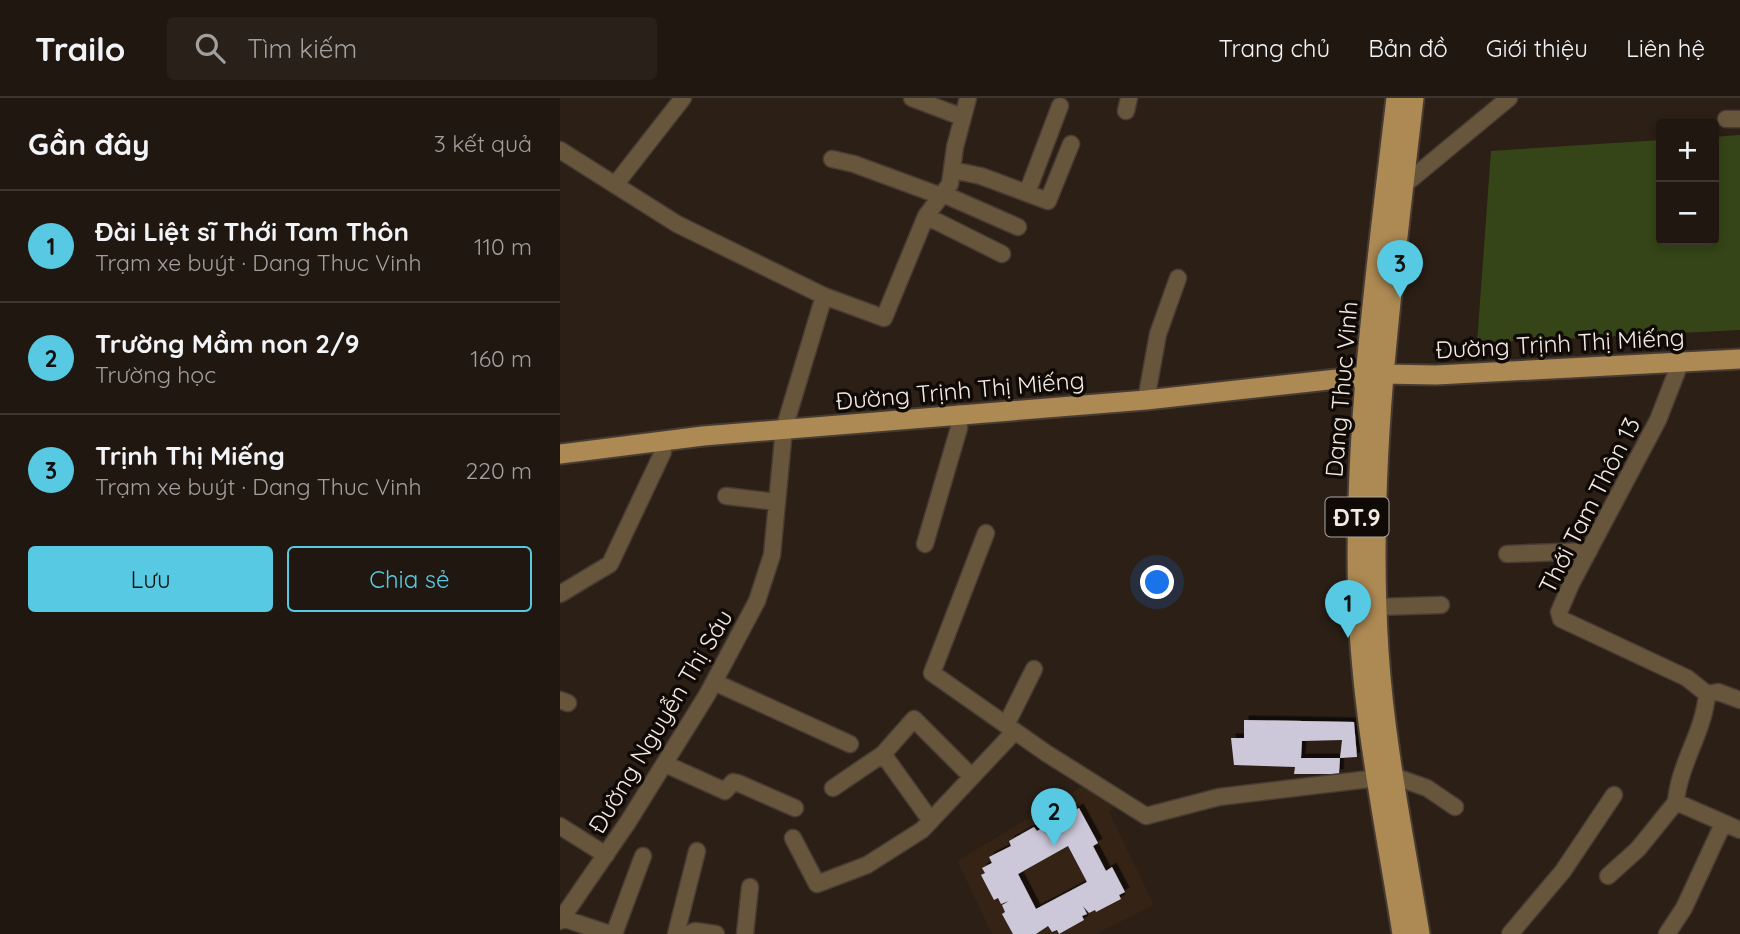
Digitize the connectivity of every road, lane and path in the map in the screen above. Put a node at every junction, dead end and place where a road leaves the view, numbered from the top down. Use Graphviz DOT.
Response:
graph roads {
  1 [pos="683,98"];
  2 [pos="912,98"];
  3 [pos="968,98"];
  4 [pos="1396,98"];
  5 [pos="1414,98"];
  6 [pos="1509,98"];
  7 [pos="1060,107"];
  8 [pos="962,117"];
  9 [pos="1071,144"];
  10 [pos="560,150"];
  11 [pos="832,159"];
  12 [pos="952,170"];
  13 [pos="1404,184"];
  14 [pos="615,185"];
  15 [pos="1027,193"];
  16 [pos="942,195"];
  17 [pos="926,216"];
  18 [pos="1017,227"];
  19 [pos="1002,254"];
  20 [pos="1178,278"];
  21 [pos="824,296"];
  22 [pos="1740,359"];
  23 [pos="1681,361"];
  24 [pos="1373,375"];
  25 [pos="1146,400"];
  26 [pos="959,413"];
  27 [pos="784,429"];
  28 [pos="662,440"];
  29 [pos="560,454"];
  30 [pos="726,496"];
  31 [pos="777,502"];
  32 [pos="986,533"];
  33 [pos="925,544"];
  34 [pos="1588,551"];
  35 [pos="1507,554"];
  36 [pos="560,594"];
  37 [pos="1441,605"];
  38 [pos="1377,607"];
  39 [pos="1034,669"];
  40 [pos="714,682"];
  41 [pos="1707,694"];
  42 [pos="1740,700"];
  43 [pos="1010,728"];
  44 [pos="850,744"];
  45 [pos="883,754"];
  46 [pos="665,764"];
  47 [pos="972,777"];
  48 [pos="1387,778"];
  49 [pos="833,788"];
  50 [pos="1614,795"];
  51 [pos="1676,802"];
  52 [pos="1455,807"];
  53 [pos="795,808"];
  54 [pos="931,821"];
  55 [pos="1723,824"];
  56 [pos="560,826"];
  57 [pos="1740,830"];
  58 [pos="793,838"];
  59 [pos="697,851"];
  60 [pos="606,855"];
  61 [pos="643,856"];
  62 [pos="1608,876"];
  63 [pos="750,887"];
  64 [pos="561,920"];
  65 [pos="612,934"];
  66 [pos="676,934"];
  67 [pos="689,934"];
  68 [pos="716,934"];
  69 [pos="745,934"];
  70 [pos="1402,934"];
  71 [pos="1420,934"];
  72 [pos="1510,934"];
  73 [pos="1667,934"];
  1 -- 14 [label="street"];
  2 -- 8 [label="street"];
  3 -- 8 [label="street"];
  4 -- 24 [label="main road, Dang Thuc Vinh / ĐT.9"];
  5 -- 13 [label="main road, Dang Thuc Vinh / ĐT.9"];
  6 -- 13 [label="street"];
  7 -- 15 [label="street"];
  8 -- 12 [label="street"];
  9 -- 15 [label="street"];
  10 -- 14 [label="street"];
  11 -- 16 [label="street"];
  12 -- 15 [label="street"];
  12 -- 16 [label="street"];
  13 -- 24 [label="main road, Dang Thuc Vinh / ĐT.9"];
  14 -- 21 [label="street"];
  16 -- 17 [label="street"];
  16 -- 18 [label="street"];
  17 -- 19 [label="street"];
  17 -- 21 [label="street"];
  20 -- 25 [label="street"];
  21 -- 27 [label="street, Đường Nguyễn Thị Sáu"];
  22 -- 23 [label="main road, Đường Trịnh Thị Miếng"];
  23 -- 24 [label="main road, Đường Trịnh Thị Miếng"];
  23 -- 34 [label="street, Thới Tam Thôn 13"];
  24 -- 25 [label="main road, Đường Trịnh Thị Miếng"];
  24 -- 38 [label="main road, Dang Thuc Vinh / ĐT.9"];
  24 -- 48 [label="main road, Dang Thuc Vinh / ĐT.9"];
  25 -- 26 [label="main road, Đường Trịnh Thị Miếng"];
  26 -- 27 [label="main road, Đường Trịnh Thị Miếng"];
  26 -- 33 [label="street"];
  27 -- 28 [label="main road, Đường Trịnh Thị Miếng"];
  27 -- 31 [label="street, Đường Nguyễn Thị Sáu"];
  28 -- 29 [label="main road, Đường Trịnh Thị Miếng"];
  28 -- 36 [label="street"];
  30 -- 31 [label="street"];
  31 -- 40 [label="street, Đường Nguyễn Thị Sáu"];
  32 -- 43 [label="street"];
  34 -- 35 [label="street"];
  34 -- 41 [label="street, Thới Tam Thôn 13"];
  37 -- 38 [label="street"];
  38 -- 48 [label="main road, Dang Thuc Vinh / ĐT.9"];
  39 -- 43 [label="street"];
  40 -- 44 [label="street"];
  40 -- 46 [label="street, Đường Nguyễn Thị Sáu"];
  41 -- 42 [label="street"];
  41 -- 51 [label="street"];
  43 -- 47 [label="street"];
  43 -- 48 [label="street"];
  45 -- 47 [label="street"];
  45 -- 49 [label="street"];
  45 -- 54 [label="street"];
  46 -- 53 [label="street"];
  46 -- 60 [label="street, Đường Nguyễn Thị Sáu"];
  47 -- 54 [label="street"];
  48 -- 52 [label="street"];
  48 -- 70 [label="main road, Dang Thuc Vinh / ĐT.9"];
  48 -- 71 [label="main road, Dang Thuc Vinh / ĐT.9"];
  50 -- 72 [label="street"];
  51 -- 55 [label="street"];
  51 -- 62 [label="street"];
  54 -- 58 [label="street"];
  55 -- 57 [label="street"];
  55 -- 73 [label="street"];
  56 -- 60 [label="street"];
  59 -- 66 [label="street"];
  60 -- 64 [label="street, Đường Nguyễn Thị Sáu"];
  61 -- 65 [label="street"];
  63 -- 69 [label="street"];
  64 -- 65 [label="street"];
  67 -- 68 [label="street"];
}
